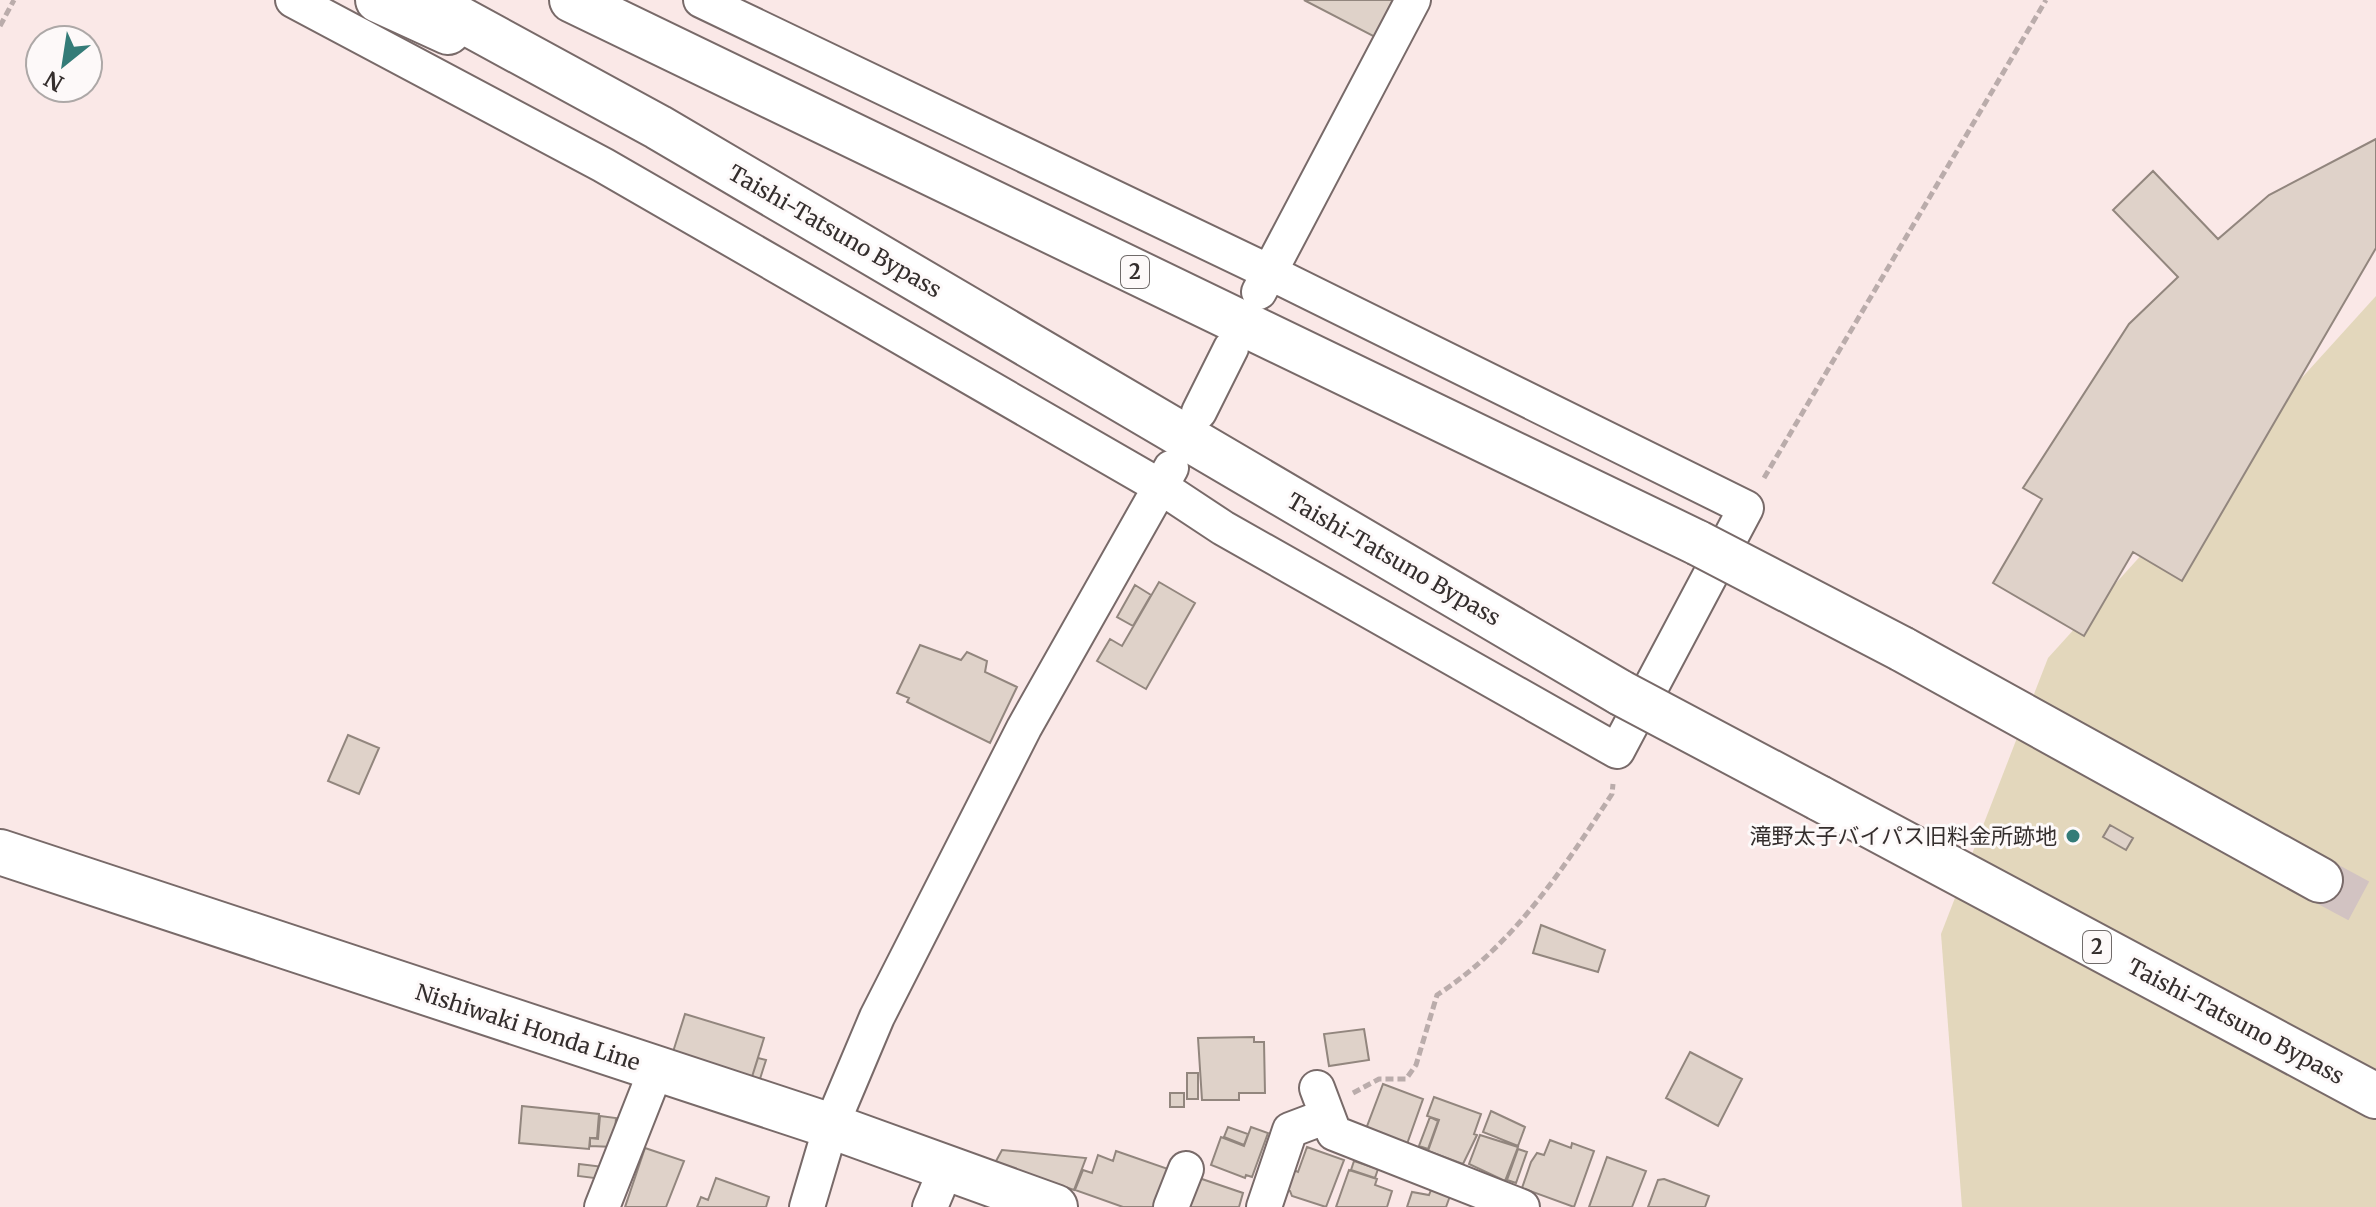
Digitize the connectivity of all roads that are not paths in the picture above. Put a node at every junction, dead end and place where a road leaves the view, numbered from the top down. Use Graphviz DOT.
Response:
graph roads {
  1 [pos="293,0"];
  2 [pos="378,0"];
  3 [pos="425,0"];
  4 [pos="572,0"];
  5 [pos="701,0"];
  6 [pos="1413,0"];
  7 [pos="658,127"];
  8 [pos="1264,282"];
  9 [pos="1231,348"];
  10 [pos="1199,412"];
  11 [pos="1166,477"];
  12 [pos="0,852"];
  13 [pos="2320,880"];
  14 [pos="656,1070"];
  15 [pos="2376,1096"];
  16 [pos="831,1126"];
  17 [pos="1186,1169"];
  18 [pos="938,1188"];
  19 [pos="602,1207"];
  20 [pos="807,1207"];
  21 [pos="1055,1207"];
  22 [pos="1171,1207"];
  23 [pos="1264,1207"];
  24 [pos="1522,1207"];
  1 -- 11 [label="street"];
  2 -- 7 [label="main road"];
  3 -- 7 [label="main road, Taishi-Tatsuno Bypass / 2"];
  4 -- 13 [label="main road, 2, bridge"];
  5 -- 8 [label="street"];
  6 -- 8 [label="street"];
  7 -- 15 [label="main road, Taishi-Tatsuno Bypass / 2, bridge"];
  8 -- 11 [label="street"];
  9 -- 10 [label="street"];
  11 -- 16 [label="street"];
  12 -- 14 [label="main road, Nishiwaki Honda Line"];
  14 -- 16 [label="main road, Nishiwaki Honda Line"];
  14 -- 19 [label="street"];
  16 -- 18 [label="main road, Nishiwaki Honda Line"];
  16 -- 20 [label="street"];
  17 -- 22 [label="street"];
  18 -- 21 [label="main road, Nishiwaki Honda Line"];
  23 -- 24 [label="street"];
}
